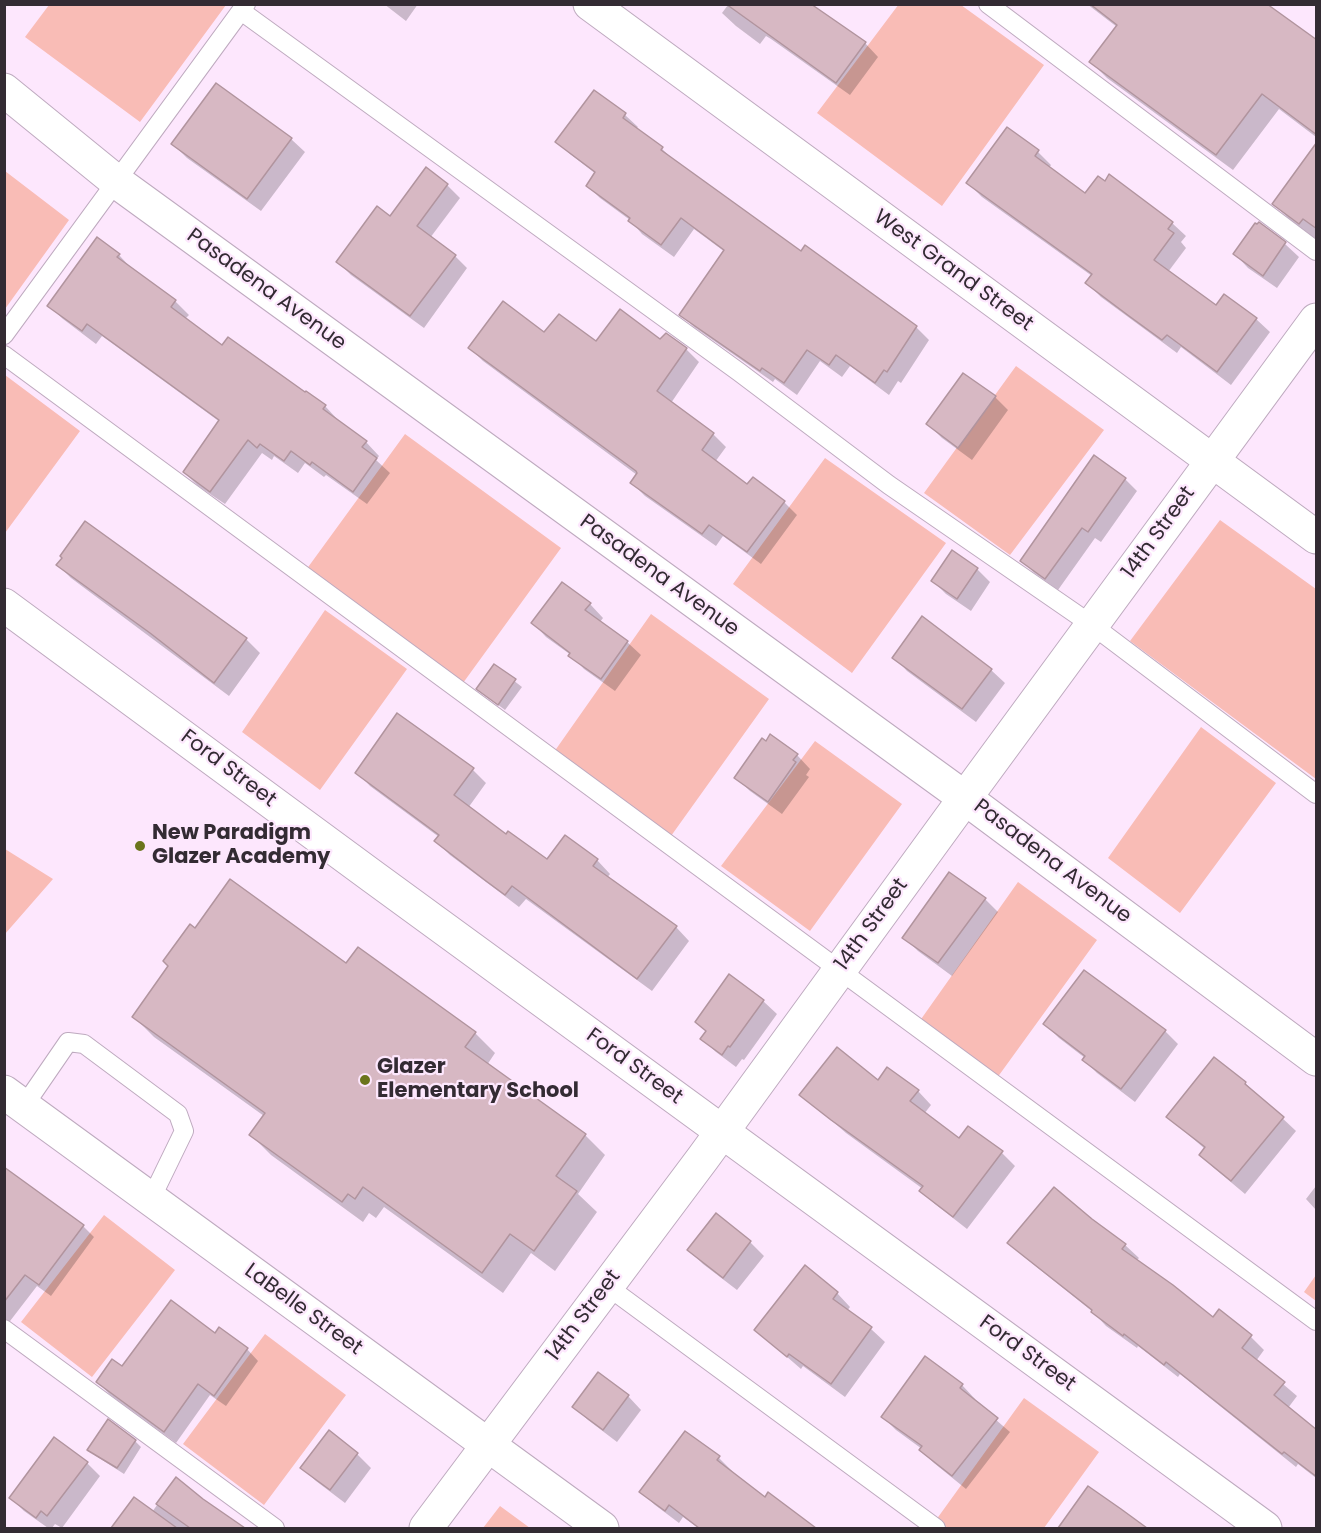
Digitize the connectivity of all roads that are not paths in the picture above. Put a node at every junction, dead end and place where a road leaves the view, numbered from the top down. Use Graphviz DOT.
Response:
graph roads {
  1 [pos="590,4"];
  2 [pos="988,4"];
  3 [pos="244,8"];
  4 [pos="4,90"];
  5 [pos="117,182"];
  6 [pos="1317,251"];
  7 [pos="1317,320"];
  8 [pos="4,335"];
  9 [pos="4,355"];
  10 [pos="1212,460"];
  11 [pos="1317,537"];
  12 [pos="4,605"];
  13 [pos="1092,625"];
  14 [pos="1317,794"];
  15 [pos="964,798"];
  16 [pos="840,970"];
  17 [pos="1317,1059"];
  18 [pos="14,1099"];
  19 [pos="722,1131"];
  20 [pos="151,1199"];
  21 [pos="607,1286"];
  22 [pos="1317,1321"];
  23 [pos="4,1329"];
  24 [pos="489,1445"];
  25 [pos="275,1528"];
  26 [pos="426,1528"];
  27 [pos="602,1528"];
  28 [pos="936,1528"];
  29 [pos="1265,1528"];
  1 -- 10 [label="street, West Grand Street"];
  2 -- 6 [label="lane"];
  3 -- 5 [label="lane"];
  3 -- 13 [label="lane"];
  4 -- 5 [label="street, Pasadena Avenue"];
  5 -- 8 [label="lane"];
  5 -- 15 [label="street, Pasadena Avenue"];
  7 -- 10 [label="street, 14th Street"];
  9 -- 16 [label="lane"];
  10 -- 11 [label="street, West Grand Street"];
  10 -- 13 [label="street, 14th Street"];
  12 -- 19 [label="street, Ford Street"];
  13 -- 14 [label="lane"];
  13 -- 15 [label="street, 14th Street"];
  15 -- 16 [label="street, 14th Street"];
  15 -- 17 [label="street, Pasadena Avenue"];
  16 -- 19 [label="street, 14th Street"];
  16 -- 22 [label="lane"];
  18 -- 20 [label="street, LaBelle Street"];
  18 -- 20 [label="lane"];
  19 -- 21 [label="street, 14th Street"];
  19 -- 29 [label="street, Ford Street"];
  20 -- 24 [label="street, LaBelle Street"];
  21 -- 24 [label="street, 14th Street"];
  21 -- 28 [label="lane"];
  23 -- 25 [label="lane"];
  24 -- 26 [label="street, 14th Street"];
  24 -- 27 [label="street, LaBelle Street"];
}
